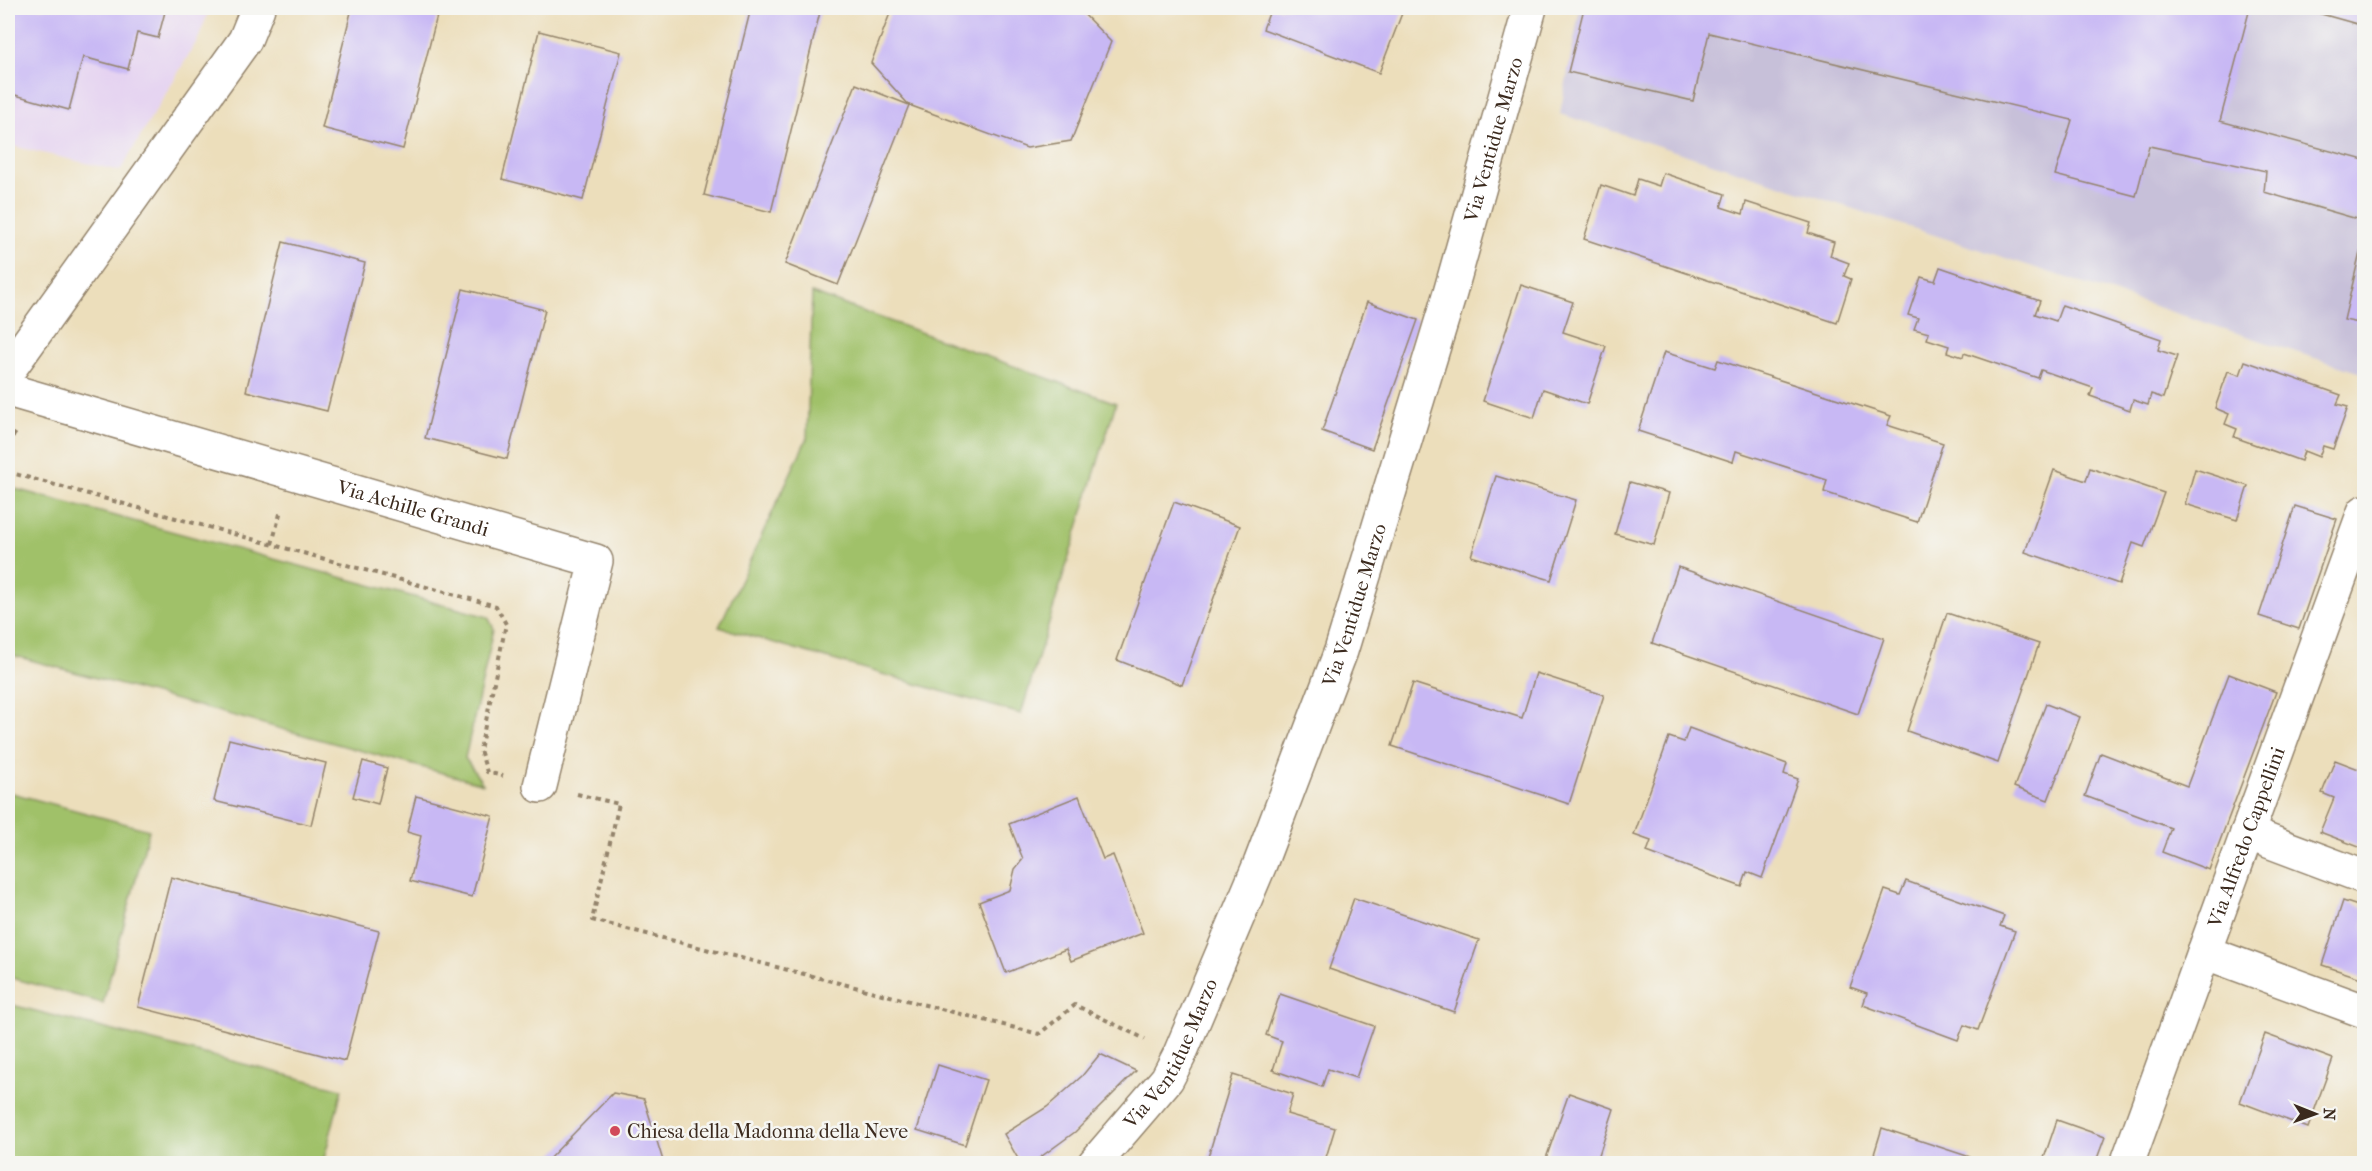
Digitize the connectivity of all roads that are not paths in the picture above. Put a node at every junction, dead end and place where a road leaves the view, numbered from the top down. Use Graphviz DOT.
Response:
graph roads {
  1 [pos="258,8"];
  2 [pos="1530,8"];
  3 [pos="8,371"];
  4 [pos="8,390"];
  5 [pos="2364,512"];
  6 [pos="540,786"];
  7 [pos="2247,833"];
  8 [pos="2364,877"];
  9 [pos="2204,952"];
  10 [pos="2364,1011"];
  11 [pos="1099,1162"];
  12 [pos="2127,1164"];
  1 -- 3 [label="street"];
  2 -- 11 [label="street, Via Ventidue Marzo"];
  4 -- 6 [label="street, Via Achille Grandi"];
  5 -- 7 [label="street, Via Alfredo Cappellini"];
  7 -- 8 [label="street"];
  7 -- 9 [label="street, Via Alfredo Cappellini"];
  9 -- 10 [label="street"];
  9 -- 12 [label="street, Via Alfredo Cappellini"];
}
